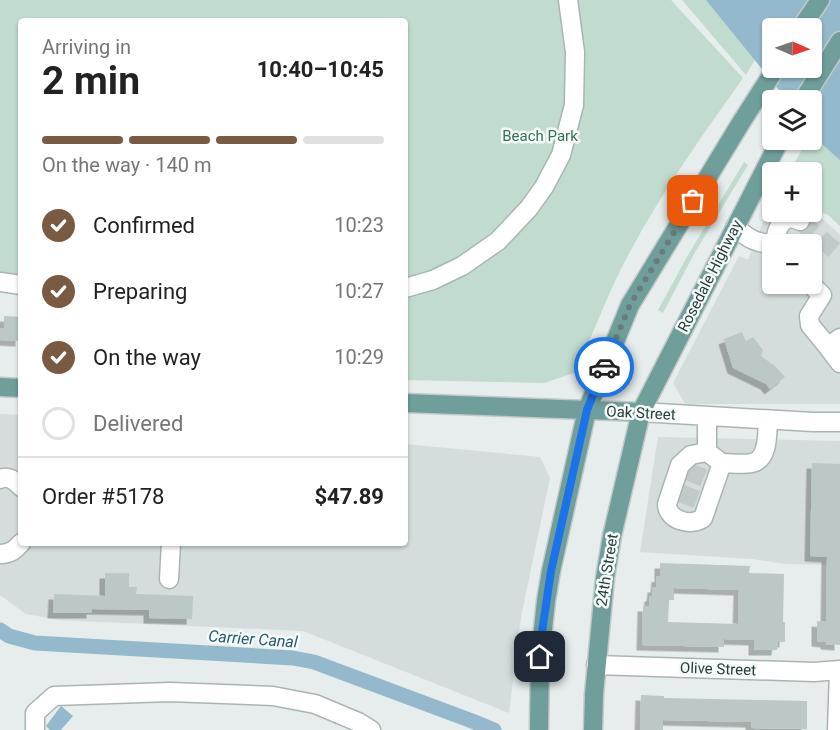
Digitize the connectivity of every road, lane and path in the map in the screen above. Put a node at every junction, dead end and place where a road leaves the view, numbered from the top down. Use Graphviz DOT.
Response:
graph roads {
  1 [pos="568,0"];
  2 [pos="820,0"];
  3 [pos="808,18"];
  4 [pos="840,41"];
  5 [pos="770,78"];
  6 [pos="809,90"];
  7 [pos="775,150"];
  8 [pos="735,227"];
  9 [pos="762,243"];
  10 [pos="0,282"];
  11 [pos="18,285"];
  12 [pos="408,287"];
  13 [pos="821,294"];
  14 [pos="834,342"];
  15 [pos="840,363"];
  16 [pos="0,387"];
  17 [pos="18,388"];
  18 [pos="408,403"];
  19 [pos="587,410"];
  20 [pos="641,412"];
  21 [pos="707,416"];
  22 [pos="768,420"];
  23 [pos="840,422"];
  24 [pos="707,452"];
  25 [pos="722,463"];
  26 [pos="0,479"];
  27 [pos="18,486"];
  28 [pos="18,546"];
  29 [pos="171,546"];
  30 [pos="0,554"];
  31 [pos="169,579"];
  32 [pos="596,665"];
  33 [pos="839,670"];
  34 [pos="35,730"];
  35 [pos="371,730"];
  36 [pos="539,730"];
  37 [pos="593,730"];
  38 [pos="837,730"];
  1 -- 12 [label="street"];
  2 -- 3 [label="main road"];
  4 -- 6 [label="main road"];
  5 -- 19 [label="main road"];
  7 -- 8 [label="main road, Rosedale Highway"];
  8 -- 9 [label="street"];
  8 -- 20 [label="main road, Rosedale Highway"];
  10 -- 11 [label="street"];
  13 -- 14 [label="street"];
  14 -- 15 [label="street"];
  16 -- 17 [label="main road"];
  18 -- 19 [label="main road, Oak Street"];
  19 -- 20 [label="main road, Oak Street"];
  19 -- 36 [label="main road"];
  20 -- 21 [label="street, Oak Street"];
  20 -- 32 [label="main road, 24th Street"];
  21 -- 22 [label="street, Oak Street"];
  21 -- 24 [label="street"];
  22 -- 23 [label="street, Oak Street"];
  22 -- 25 [label="street"];
  24 -- 25 [label="street"];
  24 -- 25 [label="street"];
  26 -- 27 [label="street"];
  28 -- 30 [label="street"];
  29 -- 31 [label="street"];
  32 -- 33 [label="street, Olive Street"];
  32 -- 37 [label="main road, 24th Street"];
  33 -- 38 [label="street"];
  34 -- 35 [label="street"];
}
